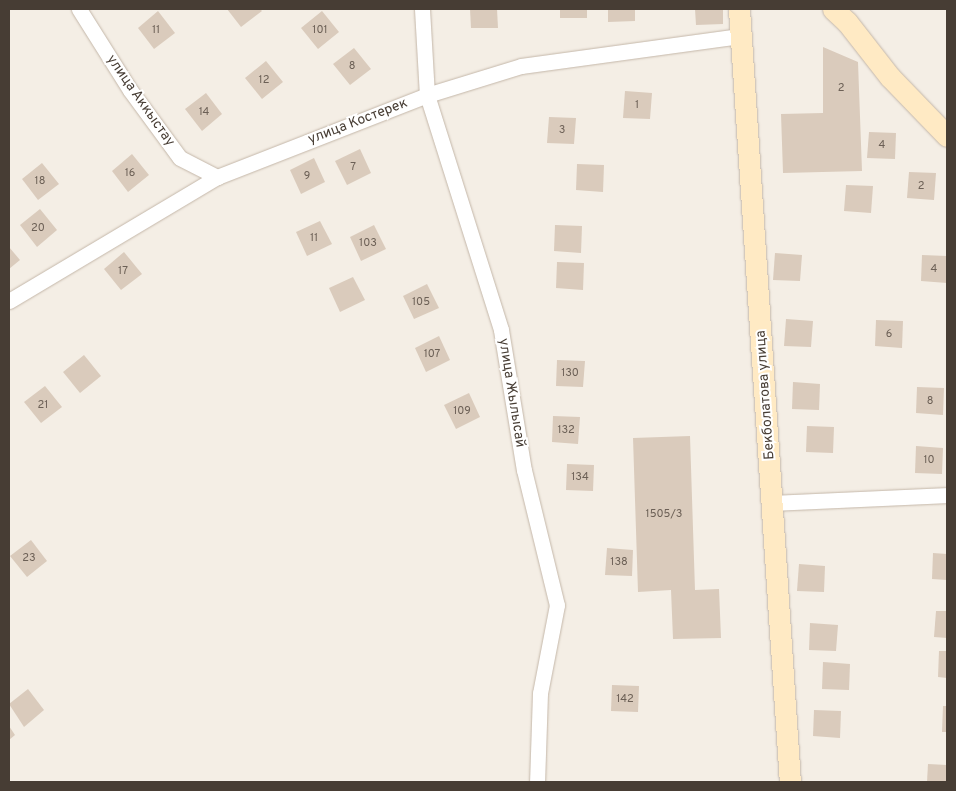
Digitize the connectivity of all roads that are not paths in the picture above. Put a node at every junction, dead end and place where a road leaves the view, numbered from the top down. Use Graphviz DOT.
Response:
graph roads {
  1 [pos="79,9"];
  2 [pos="422,9"];
  3 [pos="739,9"];
  4 [pos="833,9"];
  5 [pos="740,36"];
  6 [pos="427,95"];
  7 [pos="947,136"];
  8 [pos="217,178"];
  9 [pos="9,301"];
  10 [pos="947,495"];
  11 [pos="773,503"];
  12 [pos="537,782"];
  13 [pos="790,782"];
  1 -- 8 [label="street, улица Аккыстау"];
  2 -- 6 [label="street, улица Жылысай"];
  3 -- 5 [label="street, Бекболатова улица"];
  4 -- 7 [label="street"];
  5 -- 6 [label="street, улица Костерек"];
  5 -- 11 [label="street, Бекболатова улица"];
  6 -- 8 [label="street, улица Костерек"];
  6 -- 12 [label="street, улица Жылысай"];
  8 -- 9 [label="street, улица Костерек"];
  10 -- 11 [label="street"];
  11 -- 13 [label="street, Бекболатова улица"];
}
